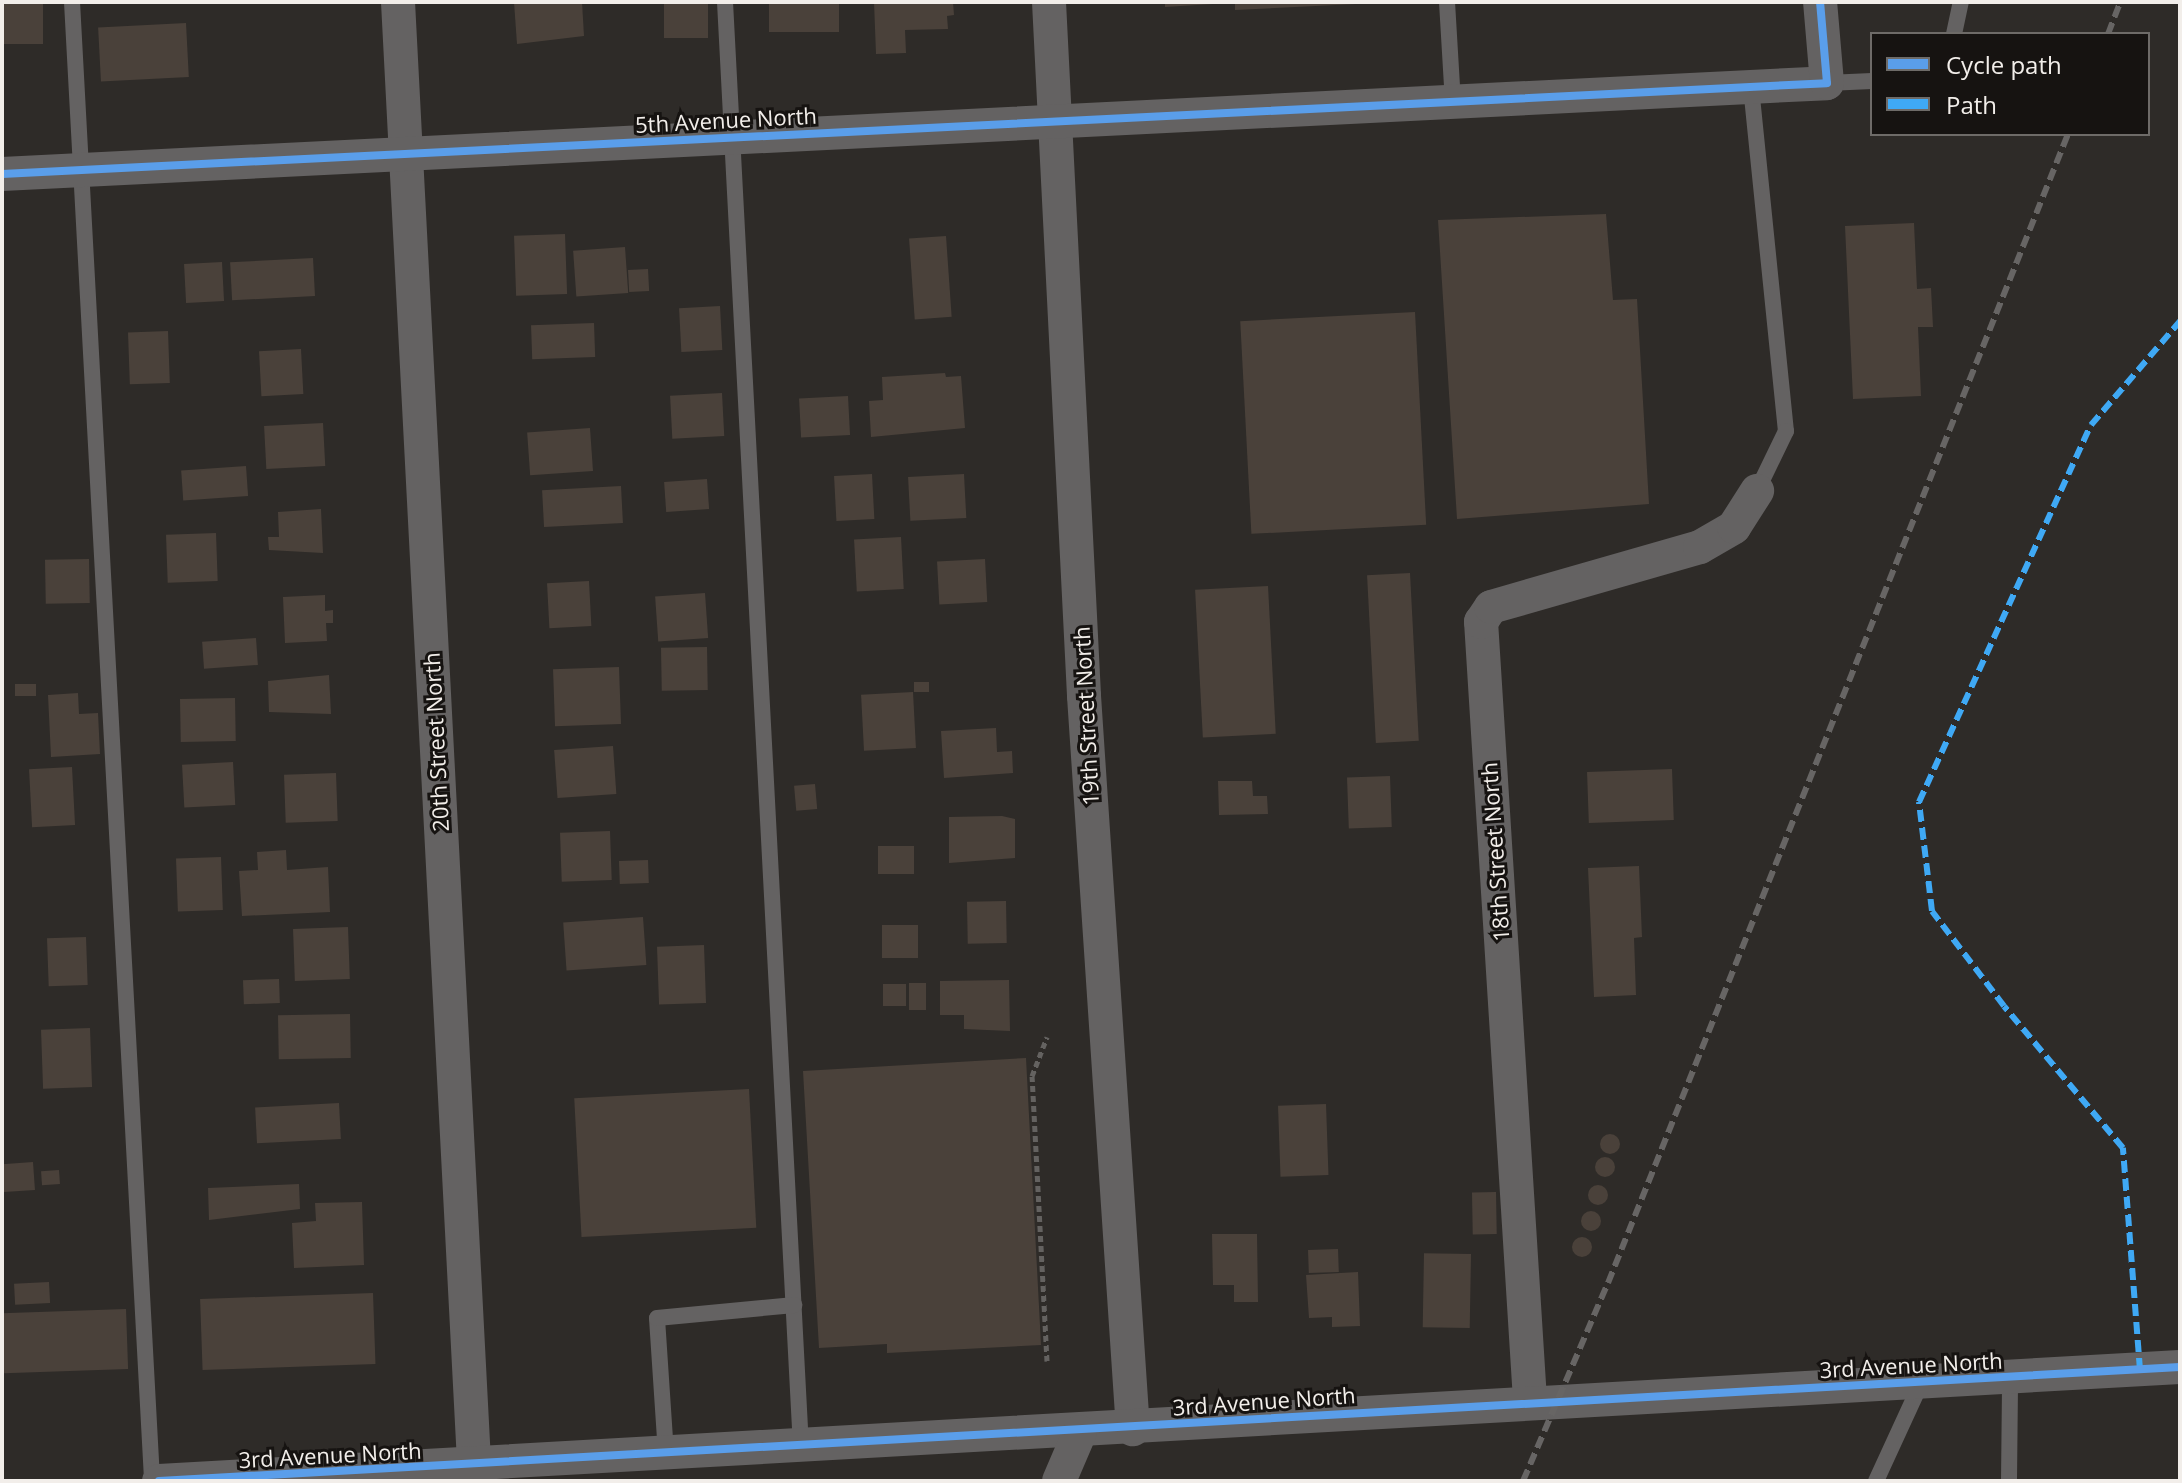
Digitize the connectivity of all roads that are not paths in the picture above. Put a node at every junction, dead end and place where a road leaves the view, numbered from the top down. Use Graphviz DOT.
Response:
graph roads {
  1 [pos="72,2"];
  2 [pos="398,2"];
  3 [pos="725,2"];
  4 [pos="1049,2"];
  5 [pos="1447,2"];
  6 [pos="1820,2"];
  7 [pos="1961,2"];
  8 [pos="1954,32"];
  9 [pos="1870,81"];
  10 [pos="1827,83"];
  11 [pos="1751,87"];
  12 [pos="1453,102"];
  13 [pos="1055,122"];
  14 [pos="734,138"];
  15 [pos="406,154"];
  16 [pos="80,170"];
  17 [pos="2,174"];
  18 [pos="1757,491"];
  19 [pos="794,1305"];
  20 [pos="2180,1367"];
  21 [pos="2010,1378"];
  22 [pos="1921,1383"];
  23 [pos="1530,1400"];
  24 [pos="1133,1429"];
  25 [pos="1080,1432"];
  26 [pos="801,1449"];
  27 [pos="667,1456"];
  28 [pos="474,1473"];
  29 [pos="300,1478"];
  30 [pos="152,1481"];
  31 [pos="159,1481"];
  32 [pos="1059,1481"];
  33 [pos="1876,1481"];
  34 [pos="2009,1481"];
  1 -- 16 [label="lane"];
  2 -- 15 [label="street, 20th Street North"];
  3 -- 14 [label="lane"];
  4 -- 13 [label="street, 19th Street North"];
  5 -- 12 [label="lane"];
  6 -- 10 [label="street"];
  7 -- 8 [label="lane"];
  9 -- 10 [label="lane"];
  10 -- 11 [label="street, 5th Avenue North"];
  11 -- 12 [label="street, 5th Avenue North"];
  11 -- 18 [label="lane"];
  12 -- 13 [label="street, 5th Avenue North"];
  13 -- 14 [label="street, 5th Avenue North"];
  13 -- 24 [label="street, 19th Street North"];
  14 -- 15 [label="street, 5th Avenue North"];
  14 -- 19 [label="lane"];
  15 -- 16 [label="street, 5th Avenue North"];
  15 -- 28 [label="street, 20th Street North"];
  16 -- 17 [label="street, 5th Avenue North"];
  16 -- 30 [label="lane"];
  18 -- 23 [label="street, 18th Street North"];
  19 -- 26 [label="lane"];
  19 -- 27 [label="lane"];
  20 -- 21 [label="street, 3rd Avenue North"];
  21 -- 22 [label="street, 3rd Avenue North"];
  21 -- 34 [label="lane"];
  22 -- 23 [label="street, 3rd Avenue North"];
  22 -- 33 [label="lane"];
  23 -- 24 [label="street, 3rd Avenue North"];
  24 -- 25 [label="street, 3rd Avenue North"];
  25 -- 26 [label="street, 3rd Avenue North"];
  25 -- 32 [label="street"];
  26 -- 27 [label="street, 3rd Avenue North"];
  27 -- 28 [label="street, 3rd Avenue North"];
  28 -- 29 [label="street, 3rd Avenue North"];
  29 -- 31 [label="street, 3rd Avenue North"];
}
